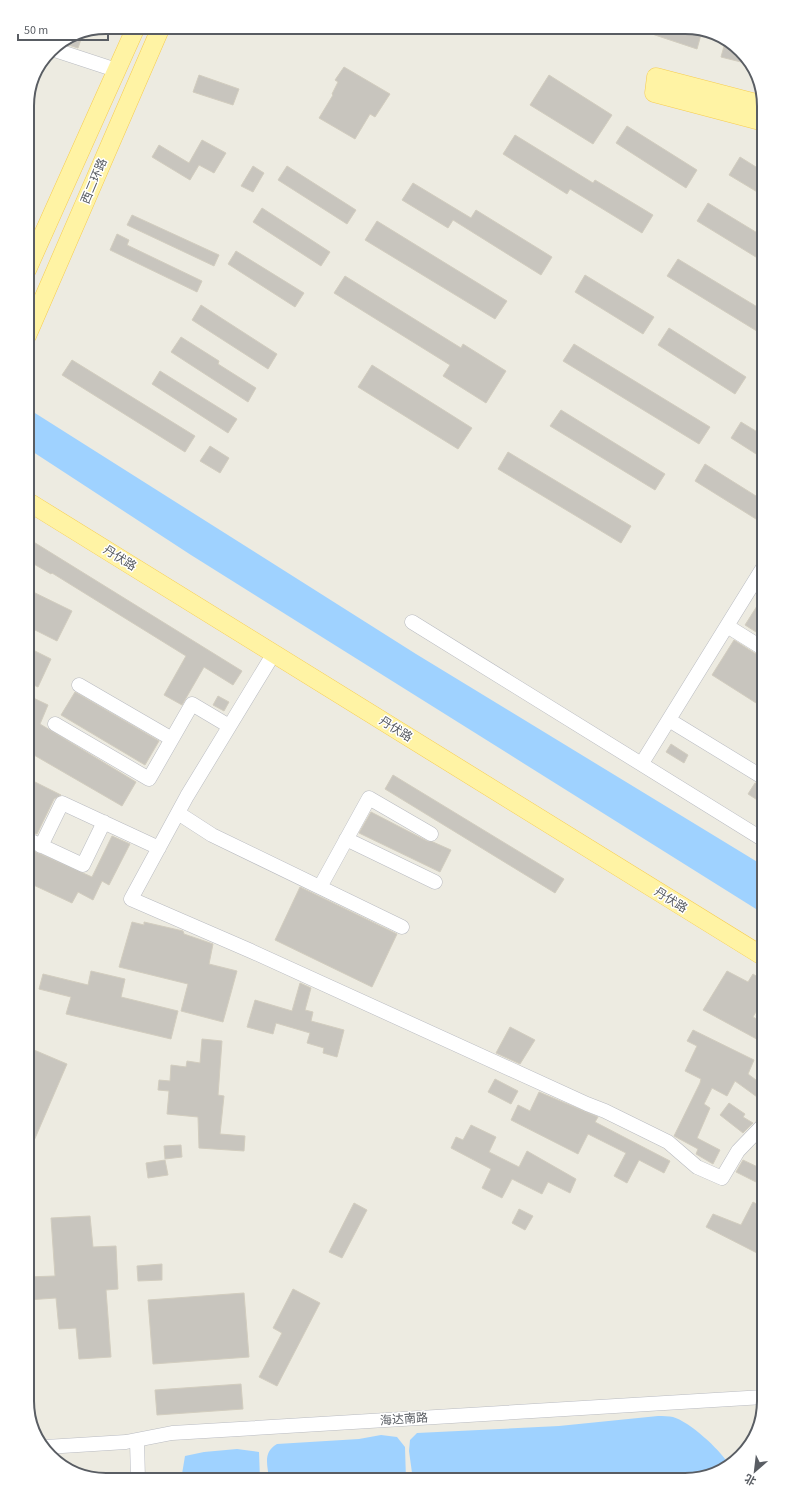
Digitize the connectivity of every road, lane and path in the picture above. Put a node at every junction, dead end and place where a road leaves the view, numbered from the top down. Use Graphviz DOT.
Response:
graph roads {
  1 [pos="133,34"];
  2 [pos="157,34"];
  3 [pos="60,51"];
  4 [pos="116,70"];
  5 [pos="757,103"];
  6 [pos="757,120"];
  7 [pos="34,254"];
  8 [pos="34,320"];
  9 [pos="34,505"];
  10 [pos="757,577"];
  11 [pos="412,622"];
  12 [pos="727,626"];
  13 [pos="757,645"];
  14 [pos="274,653"];
  15 [pos="79,685"];
  16 [pos="668,720"];
  17 [pos="55,724"];
  18 [pos="230,726"];
  19 [pos="172,739"];
  20 [pos="642,763"];
  21 [pos="757,774"];
  22 [pos="178,813"];
  23 [pos="104,822"];
  24 [pos="431,834"];
  25 [pos="757,836"];
  26 [pos="346,839"];
  27 [pos="34,842"];
  28 [pos="41,846"];
  29 [pos="159,848"];
  30 [pos="435,882"];
  31 [pos="320,887"];
  32 [pos="402,926"];
  33 [pos="757,953"];
  34 [pos="757,1131"];
  35 [pos="757,1397"];
  36 [pos="137,1440"];
  37 [pos="50,1446"];
  38 [pos="138,1473"];
  1 -- 4 [label="main road, 西二环路"];
  2 -- 8 [label="main road, 西二环路"];
  3 -- 4 [label="street"];
  4 -- 7 [label="main road, 西二环路"];
  5 -- 6 [label="main road"];
  9 -- 14 [label="main road, 丹伏路"];
  10 -- 12 [label="street"];
  11 -- 20 [label="street"];
  12 -- 13 [label="street"];
  12 -- 16 [label="street"];
  14 -- 18 [label="street"];
  14 -- 33 [label="main road, 丹伏路"];
  15 -- 19 [label="street"];
  16 -- 20 [label="street"];
  16 -- 21 [label="street"];
  17 -- 19 [label="street"];
  18 -- 19 [label="street"];
  18 -- 22 [label="street"];
  20 -- 25 [label="street"];
  22 -- 29 [label="street"];
  22 -- 31 [label="street"];
  23 -- 28 [label="street"];
  23 -- 28 [label="street"];
  23 -- 29 [label="street"];
  24 -- 26 [label="street"];
  26 -- 30 [label="street"];
  26 -- 31 [label="street"];
  27 -- 28 [label="street"];
  29 -- 34 [label="street"];
  31 -- 32 [label="street"];
  35 -- 36 [label="street, 海达南路"];
  36 -- 37 [label="street, 海达南路"];
  36 -- 38 [label="street"];
}
